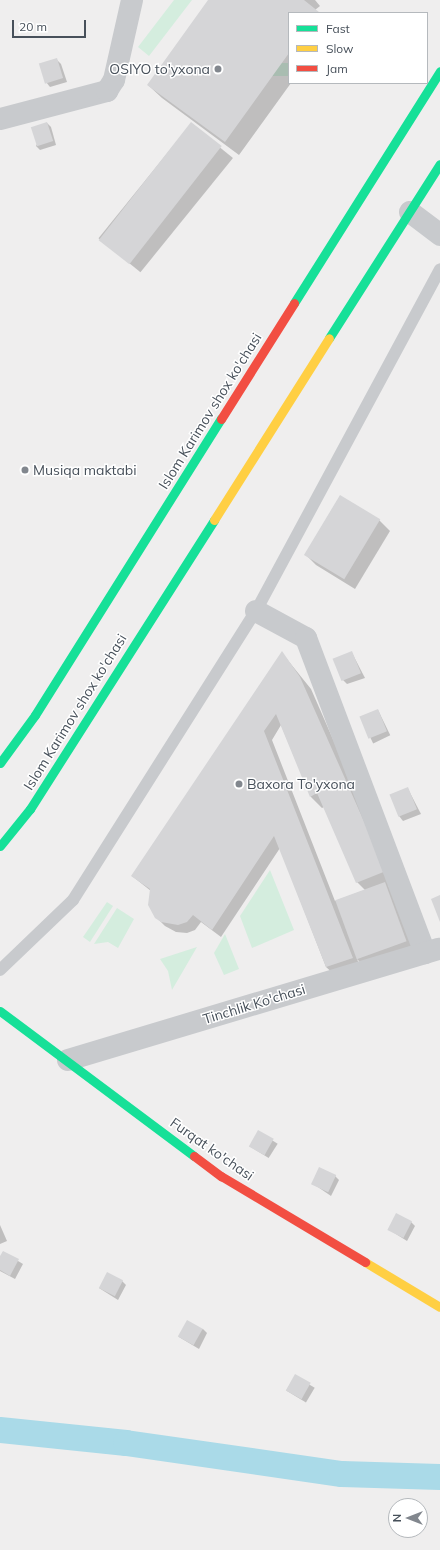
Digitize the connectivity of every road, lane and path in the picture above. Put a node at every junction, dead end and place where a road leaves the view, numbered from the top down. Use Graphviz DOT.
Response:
graph roads {
  1 [pos="132,0"];
  2 [pos="440,71"];
  3 [pos="0,119"];
  4 [pos="440,164"];
  5 [pos="410,212"];
  6 [pos="440,235"];
  7 [pos="440,269"];
  8 [pos="256,611"];
  9 [pos="0,763"];
  10 [pos="0,846"];
  11 [pos="433,951"];
  12 [pos="0,970"];
  13 [pos="0,1011"];
  14 [pos="68,1060"];
  15 [pos="440,1306"];
  1 -- 3 [label="street"];
  2 -- 9 [label="main road, Islom Karimov shox ko'chasi"];
  4 -- 5 [label="main road, Islom Karimov shox ko'chasi"];
  5 -- 6 [label="street"];
  5 -- 10 [label="main road, Islom Karimov shox ko'chasi"];
  7 -- 8 [label="lane"];
  8 -- 11 [label="street"];
  8 -- 12 [label="lane"];
  11 -- 14 [label="street, Tinchlik Ko'chasi"];
  13 -- 14 [label="main road, Furqat ko'chasi"];
  14 -- 15 [label="main road, Furqat ko'chasi"];
}
